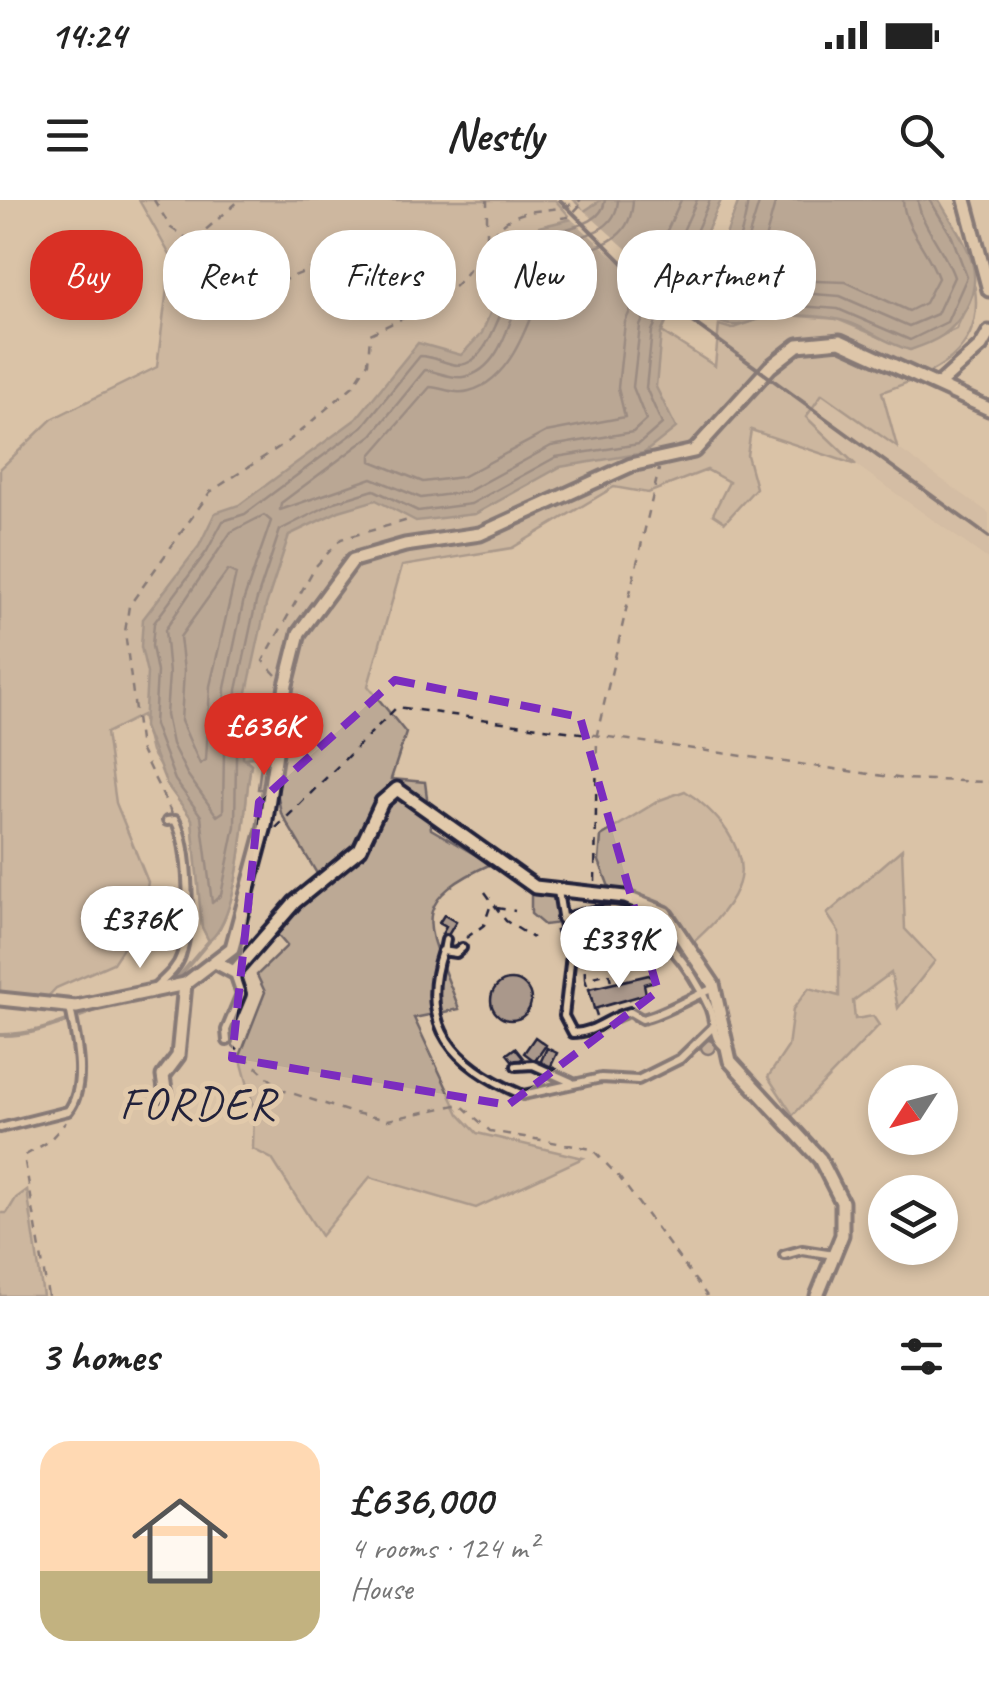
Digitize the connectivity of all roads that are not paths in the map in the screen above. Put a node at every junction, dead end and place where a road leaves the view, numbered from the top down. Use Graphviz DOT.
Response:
graph roads {
  1 [pos="965,200"];
  2 [pos="989,290"];
  3 [pos="989,332"];
  4 [pos="938,384"];
  5 [pos="989,409"];
  6 [pos="171,820"];
  7 [pos="558,890"];
  8 [pos="561,919"];
  9 [pos="564,928"];
  10 [pos="446,940"];
  11 [pos="572,946"];
  12 [pos="462,948"];
  13 [pos="444,950"];
  14 [pos="217,962"];
  15 [pos="234,972"];
  16 [pos="185,984"];
  17 [pos="155,988"];
  18 [pos="714,988"];
  19 [pos="701,993"];
  20 [pos="0,999"];
  21 [pos="71,1014"];
  22 [pos="714,1026"];
  23 [pos="227,1041"];
  24 [pos="728,1048"];
  25 [pos="516,1066"];
  26 [pos="572,1082"];
  27 [pos="166,1096"];
  28 [pos="0,1128"];
  29 [pos="784,1255"];
  30 [pos="835,1255"];
  31 [pos="818,1296"];
  1 -- 2 [label="street"];
  3 -- 4 [label="street"];
  4 -- 5 [label="street"];
  4 -- 14 [label="street"];
  6 -- 17 [label="lane"];
  7 -- 8 [label="lane"];
  7 -- 15 [label="street"];
  7 -- 18 [label="street"];
  8 -- 9 [label="lane"];
  8 -- 19 [label="lane"];
  10 -- 13 [label="lane"];
  11 -- 19 [label="lane"];
  12 -- 13 [label="lane"];
  13 -- 26 [label="lane"];
  14 -- 15 [label="street"];
  14 -- 16 [label="street"];
  15 -- 23 [label="lane"];
  16 -- 17 [label="street"];
  16 -- 27 [label="street"];
  17 -- 21 [label="street"];
  18 -- 19 [label="lane"];
  18 -- 24 [label="street"];
  19 -- 22 [label="lane"];
  20 -- 21 [label="street"];
  21 -- 28 [label="lane"];
  22 -- 24 [label="lane"];
  22 -- 26 [label="lane"];
  24 -- 30 [label="street"];
  25 -- 26 [label="lane"];
  29 -- 30 [label="lane"];
  30 -- 31 [label="street"];
}
